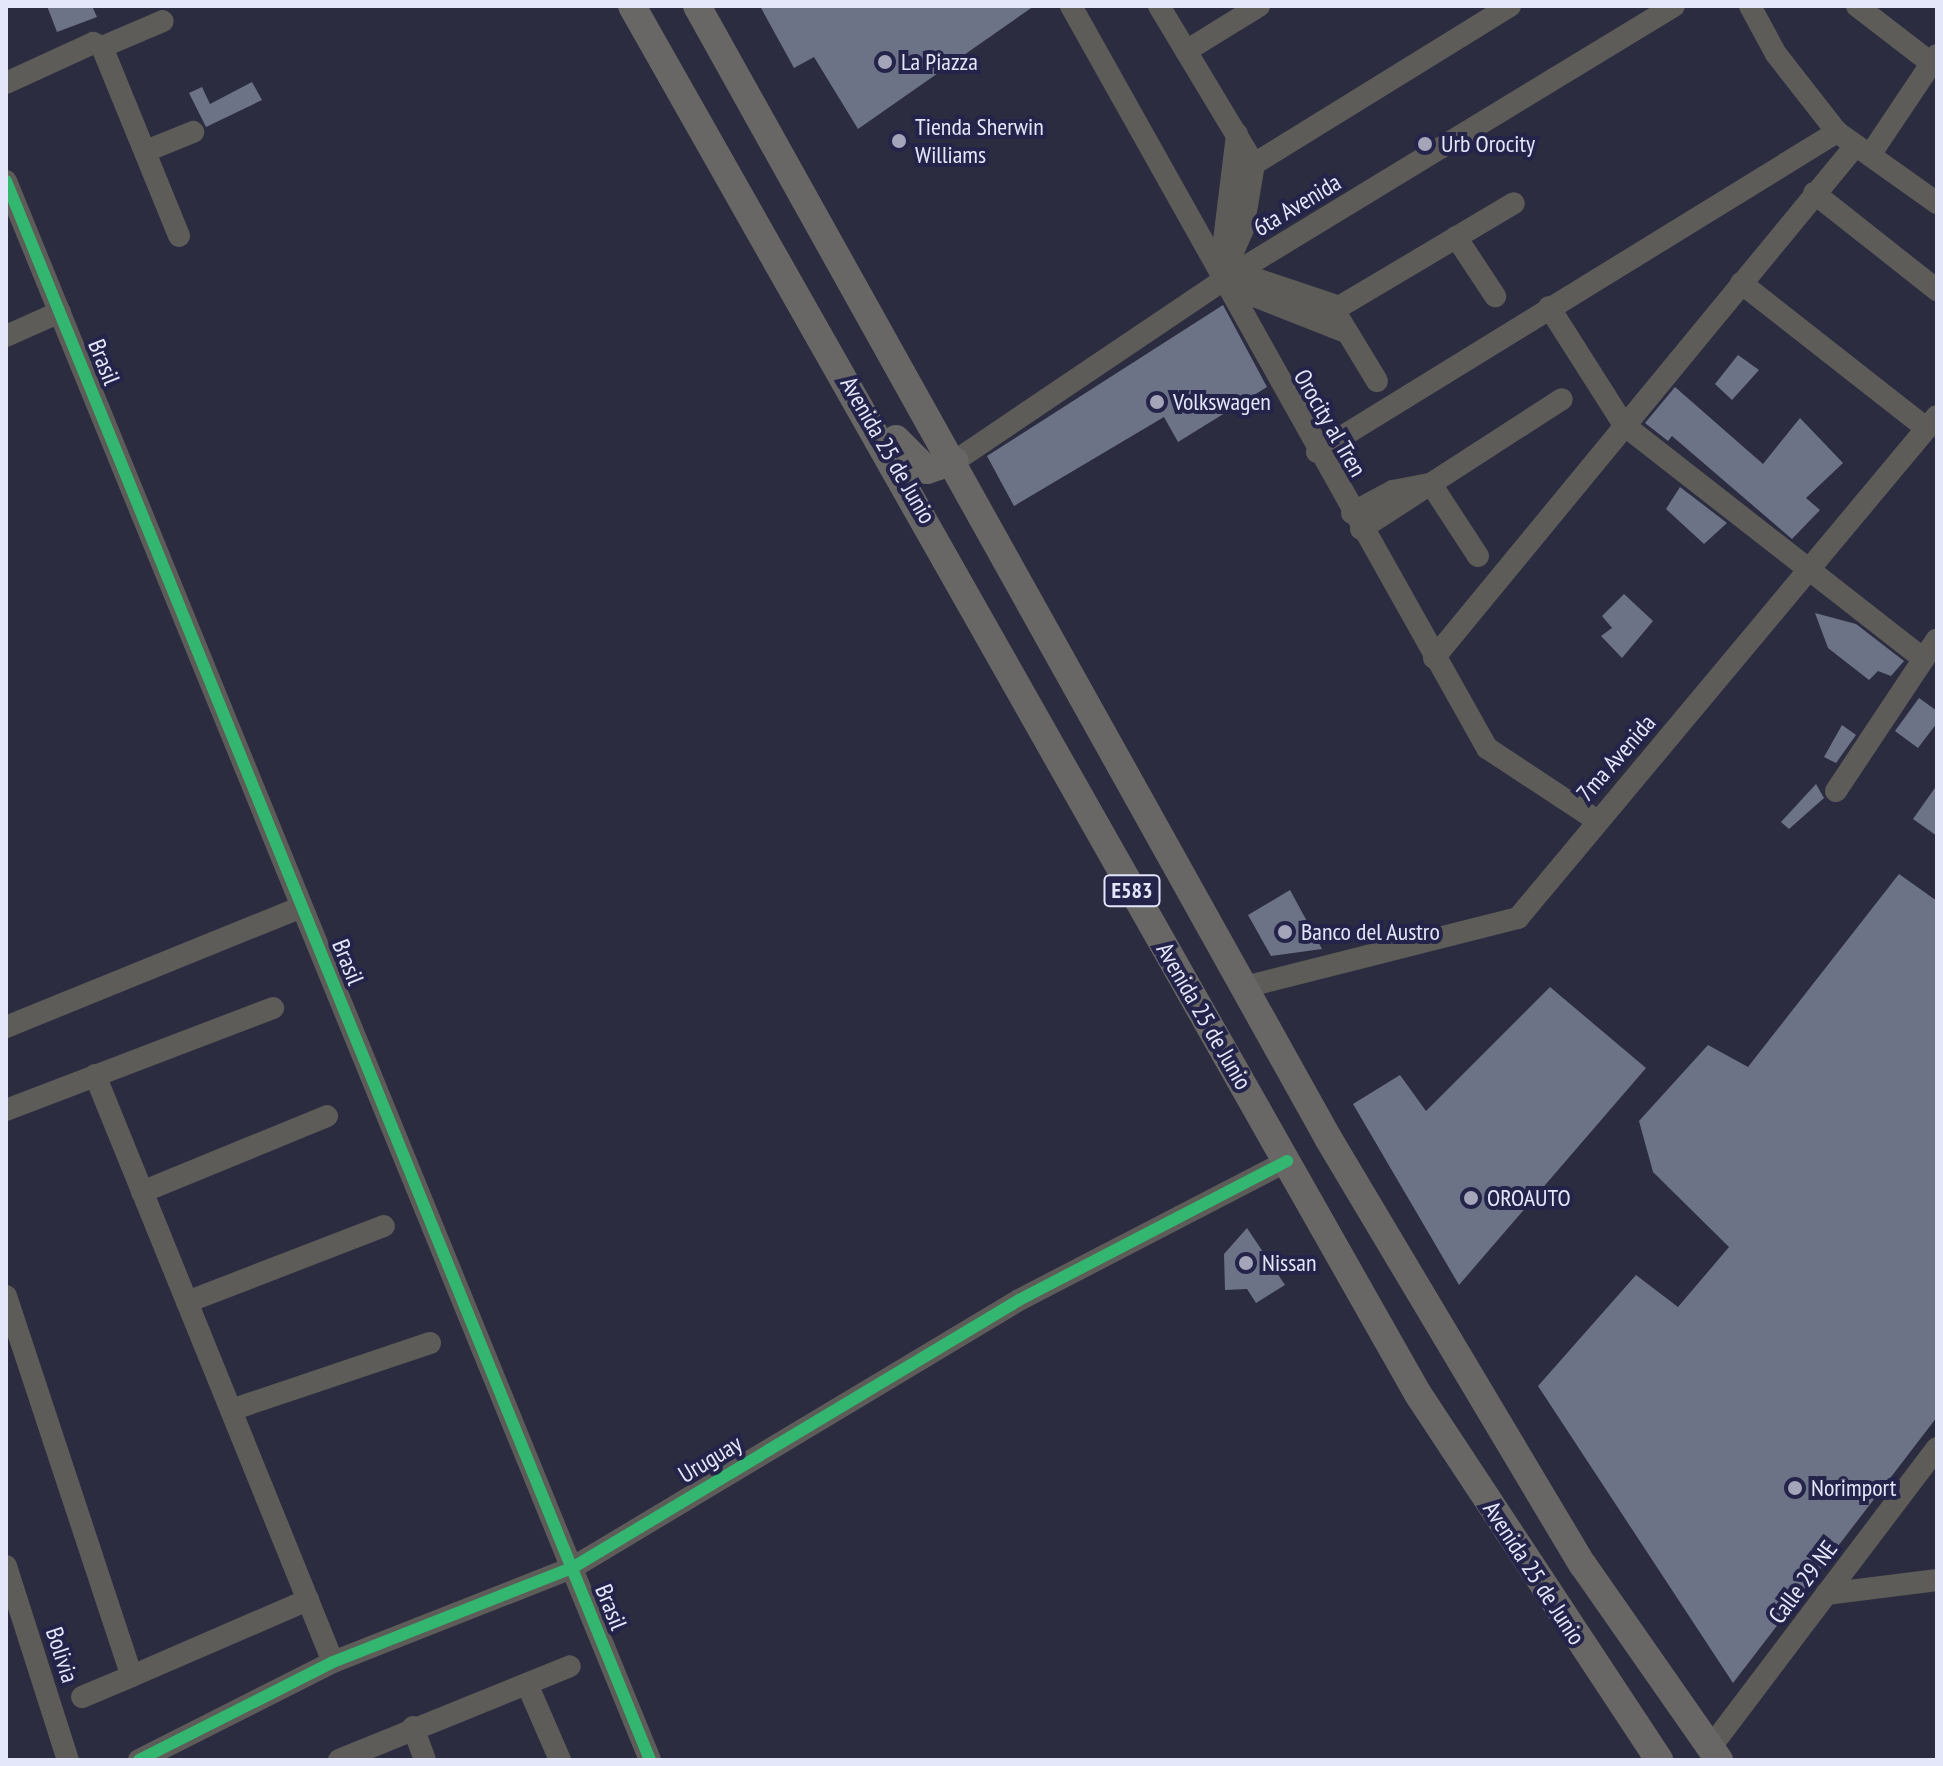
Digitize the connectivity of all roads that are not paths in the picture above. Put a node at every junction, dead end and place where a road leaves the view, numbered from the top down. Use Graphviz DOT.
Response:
graph roads {
  1 [pos="632,6"];
  2 [pos="697,6"];
  3 [pos="1071,6"];
  4 [pos="1159,6"];
  5 [pos="1259,6"];
  6 [pos="1510,6"];
  7 [pos="1674,6"];
  8 [pos="1750,6"];
  9 [pos="1857,6"];
  10 [pos="163,21"];
  11 [pos="102,47"];
  12 [pos="1186,51"];
  13 [pos="1934,59"];
  14 [pos="6,83"];
  15 [pos="193,132"];
  16 [pos="1837,132"];
  17 [pos="1237,134"];
  18 [pos="1863,150"];
  19 [pos="146,151"];
  20 [pos="1254,164"];
  21 [pos="6,181"];
  22 [pos="1814,193"];
  23 [pos="1514,203"];
  24 [pos="1937,203"];
  25 [pos="179,236"];
  26 [pos="1456,237"];
  27 [pos="1220,282"];
  28 [pos="1741,283"];
  29 [pos="1937,290"];
  30 [pos="1495,296"];
  31 [pos="1340,307"];
  32 [pos="1549,307"];
  33 [pos="60,312"];
  34 [pos="1346,332"];
  35 [pos="822,334"];
  36 [pos="6,336"];
  37 [pos="1377,381"];
  38 [pos="1562,399"];
  39 [pos="1932,422"];
  40 [pos="1624,425"];
  41 [pos="1317,452"];
  42 [pos="955,461"];
  43 [pos="1431,484"];
  44 [pos="1356,521"];
  45 [pos="1478,556"];
  46 [pos="1810,573"];
  47 [pos="1933,648"];
  48 [pos="1434,658"];
  49 [pos="1836,791"];
  50 [pos="1596,820"];
  51 [pos="302,907"];
  52 [pos="1245,987"];
  53 [pos="273,1008"];
  54 [pos="6,1027"];
  55 [pos="95,1075"];
  56 [pos="6,1110"];
  57 [pos="327,1116"];
  58 [pos="1287,1161"];
  59 [pos="142,1192"];
  60 [pos="384,1226"];
  61 [pos="6,1296"];
  62 [pos="187,1302"];
  63 [pos="430,1343"];
  64 [pos="231,1410"];
  65 [pos="1937,1448"];
  66 [pos="6,1566"];
  67 [pos="572,1568"];
  68 [pos="1937,1580"];
  69 [pos="1826,1594"];
  70 [pos="308,1600"];
  71 [pos="333,1662"];
  72 [pos="570,1666"];
  73 [pos="132,1676"];
  74 [pos="527,1684"];
  75 [pos="82,1697"];
  76 [pos="413,1727"];
  77 [pos="1714,1754"];
  78 [pos="68,1760"];
  79 [pos="139,1760"];
  80 [pos="339,1760"];
  81 [pos="425,1760"];
  82 [pos="560,1760"];
  83 [pos="650,1760"];
  84 [pos="1659,1760"];
  1 -- 35 [label="main road, Avenida 25 de Junio / E583"];
  2 -- 42 [label="main road, Avenida 25 de Junio / E583"];
  3 -- 27 [label="street, Orocity al Tren"];
  4 -- 12 [label="street"];
  5 -- 12 [label="street"];
  6 -- 20 [label="street"];
  7 -- 27 [label="street, 6ta Avenida"];
  8 -- 16 [label="street"];
  9 -- 13 [label="street"];
  10 -- 11 [label="street"];
  11 -- 14 [label="street"];
  11 -- 19 [label="street"];
  12 -- 17 [label="street"];
  13 -- 18 [label="street"];
  15 -- 19 [label="street"];
  16 -- 18 [label="street"];
  16 -- 32 [label="street"];
  17 -- 20 [label="street"];
  17 -- 27 [label="street"];
  18 -- 22 [label="street"];
  18 -- 24 [label="street"];
  19 -- 25 [label="street"];
  20 -- 27 [label="street"];
  21 -- 33 [label="street, Brasil"];
  22 -- 28 [label="street"];
  22 -- 29 [label="street"];
  23 -- 26 [label="street"];
  26 -- 30 [label="street"];
  26 -- 31 [label="street"];
  27 -- 31 [label="street"];
  27 -- 34 [label="street"];
  27 -- 41 [label="street, Orocity al Tren"];
  27 -- 42 [label="street, 6ta Avenida"];
  28 -- 39 [label="street"];
  28 -- 40 [label="street"];
  31 -- 34 [label="street"];
  32 -- 40 [label="street"];
  32 -- 41 [label="street"];
  33 -- 36 [label="street"];
  33 -- 51 [label="street, Brasil"];
  34 -- 37 [label="street"];
  35 -- 42 [label="main road"];
  35 -- 58 [label="main road, Avenida 25 de Junio / E583"];
  38 -- 43 [label="street"];
  39 -- 46 [label="street, 7ma Avenida"];
  40 -- 46 [label="street"];
  40 -- 48 [label="street"];
  41 -- 44 [label="street, Orocity al Tren"];
  42 -- 52 [label="main road, Avenida 25 de Junio / E583"];
  43 -- 44 [label="street"];
  43 -- 45 [label="street"];
  44 -- 48 [label="street, Orocity al Tren"];
  46 -- 47 [label="street"];
  46 -- 50 [label="street, 7ma Avenida"];
  47 -- 49 [label="street"];
  48 -- 50 [label="street, Orocity al Tren"];
  50 -- 52 [label="street, 7ma Avenida"];
  51 -- 54 [label="street"];
  51 -- 67 [label="street, Brasil"];
  52 -- 77 [label="main road, Avenida 25 de Junio / E583"];
  53 -- 55 [label="street"];
  55 -- 56 [label="street"];
  55 -- 59 [label="street"];
  57 -- 59 [label="street"];
  58 -- 67 [label="street, Uruguay"];
  58 -- 84 [label="main road, Avenida 25 de Junio / E583"];
  59 -- 62 [label="street"];
  60 -- 62 [label="street"];
  61 -- 73 [label="street"];
  62 -- 64 [label="street"];
  63 -- 64 [label="street"];
  64 -- 70 [label="street"];
  65 -- 69 [label="street, Calle 29 NE"];
  66 -- 78 [label="street, Bolivia"];
  67 -- 71 [label="street, Uruguay"];
  67 -- 83 [label="street, Brasil"];
  68 -- 69 [label="street"];
  69 -- 77 [label="street, Calle 29 NE"];
  70 -- 71 [label="street"];
  70 -- 73 [label="street"];
  71 -- 79 [label="street, Uruguay"];
  72 -- 74 [label="street"];
  73 -- 75 [label="street"];
  74 -- 76 [label="street"];
  74 -- 82 [label="street"];
  76 -- 80 [label="street"];
  76 -- 81 [label="street"];
}
